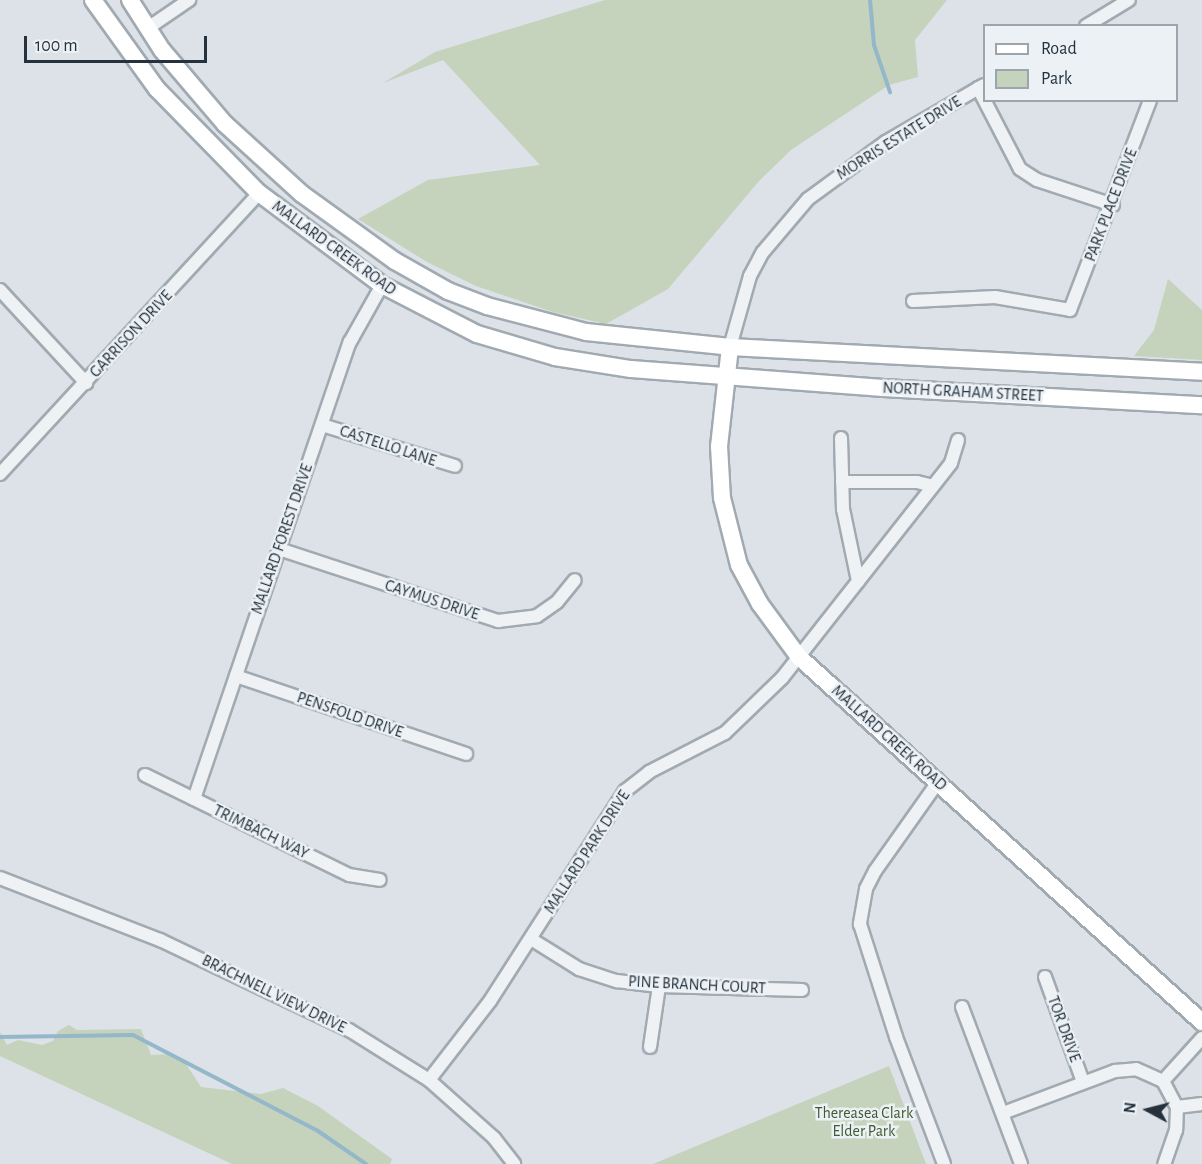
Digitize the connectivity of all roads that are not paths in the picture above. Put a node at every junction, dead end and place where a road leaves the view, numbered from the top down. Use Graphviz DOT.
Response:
graph roads {
  1 [pos="93,0"];
  2 [pos="130,0"];
  3 [pos="189,0"];
  4 [pos="1129,0"];
  5 [pos="1089,24"];
  6 [pos="148,28"];
  7 [pos="981,87"];
  8 [pos="988,102"];
  9 [pos="1149,102"];
  10 [pos="260,193"];
  11 [pos="1113,205"];
  12 [pos="382,285"];
  13 [pos="0,290"];
  14 [pos="913,301"];
  15 [pos="730,347"];
  16 [pos="1202,372"];
  17 [pos="724,376"];
  18 [pos="86,383"];
  19 [pos="1202,405"];
  20 [pos="322,425"];
  21 [pos="841,438"];
  22 [pos="958,440"];
  23 [pos="455,466"];
  24 [pos="0,474"];
  25 [pos="842,482"];
  26 [pos="933,486"];
  27 [pos="279,549"];
  28 [pos="575,580"];
  29 [pos="858,581"];
  30 [pos="799,657"];
  31 [pos="236,676"];
  32 [pos="466,754"];
  33 [pos="145,775"];
  34 [pos="938,782"];
  35 [pos="194,799"];
  36 [pos="0,878"];
  37 [pos="380,880"];
  38 [pos="531,939"];
  39 [pos="1044,977"];
  40 [pos="659,986"];
  41 [pos="802,990"];
  42 [pos="962,1007"];
  43 [pos="1202,1022"];
  44 [pos="1202,1038"];
  45 [pos="650,1047"];
  46 [pos="429,1080"];
  47 [pos="1163,1081"];
  48 [pos="1083,1082"];
  49 [pos="1202,1104"];
  50 [pos="1177,1107"];
  51 [pos="1003,1113"];
  52 [pos="514,1164"];
  53 [pos="944,1164"];
  54 [pos="1021,1164"];
  55 [pos="1164,1164"];
  1 -- 10 [label="main road, MALLARD CREEK ROAD"];
  2 -- 6 [label="main road, MALLARD CREEK ROAD"];
  3 -- 6 [label="street"];
  4 -- 5 [label="street"];
  6 -- 15 [label="main road, MALLARD CREEK ROAD"];
  7 -- 15 [label="street, MORRIS ESTATE DRIVE"];
  8 -- 11 [label="street"];
  9 -- 11 [label="street, PARK PLACE DRIVE"];
  10 -- 12 [label="main road, MALLARD CREEK ROAD"];
  10 -- 18 [label="street, GARRISON DRIVE"];
  11 -- 14 [label="street, PARK PLACE DRIVE"];
  12 -- 17 [label="main road, MALLARD CREEK ROAD"];
  12 -- 20 [label="street, MALLARD FOREST DRIVE"];
  13 -- 18 [label="street"];
  15 -- 16 [label="main road, NORTH GRAHAM STREET"];
  15 -- 17 [label="main road, MALLARD CREEK ROAD"];
  17 -- 19 [label="main road, NORTH GRAHAM STREET"];
  17 -- 30 [label="main road, MALLARD CREEK ROAD"];
  18 -- 24 [label="street, GARRISON DRIVE"];
  20 -- 23 [label="street, CASTELLO LANE"];
  20 -- 27 [label="street, MALLARD FOREST DRIVE"];
  21 -- 25 [label="street"];
  22 -- 26 [label="street, MALLARD PARK DRIVE"];
  25 -- 26 [label="street"];
  25 -- 29 [label="street"];
  26 -- 29 [label="street, MALLARD PARK DRIVE"];
  27 -- 28 [label="street, CAYMUS DRIVE"];
  27 -- 31 [label="street, MALLARD FOREST DRIVE"];
  29 -- 30 [label="street, MALLARD PARK DRIVE"];
  30 -- 34 [label="main road, MALLARD CREEK ROAD"];
  30 -- 38 [label="street, MALLARD PARK DRIVE"];
  31 -- 32 [label="street, PENSFOLD DRIVE"];
  31 -- 35 [label="street, MALLARD FOREST DRIVE"];
  33 -- 35 [label="street, TRIMBACH WAY"];
  34 -- 43 [label="main road, MALLARD CREEK ROAD"];
  34 -- 53 [label="street"];
  35 -- 37 [label="street, TRIMBACH WAY"];
  36 -- 46 [label="street, BRACHNELL VIEW DRIVE"];
  38 -- 40 [label="street, PINE BRANCH COURT"];
  38 -- 46 [label="street, MALLARD PARK DRIVE"];
  39 -- 48 [label="street, TOR DRIVE"];
  40 -- 41 [label="street, PINE BRANCH COURT"];
  40 -- 45 [label="street"];
  42 -- 51 [label="street"];
  44 -- 47 [label="street"];
  46 -- 52 [label="street, BRACHNELL VIEW DRIVE"];
  47 -- 48 [label="street"];
  47 -- 50 [label="street"];
  48 -- 51 [label="street"];
  49 -- 50 [label="street"];
  50 -- 55 [label="street"];
  51 -- 54 [label="street"];
}
